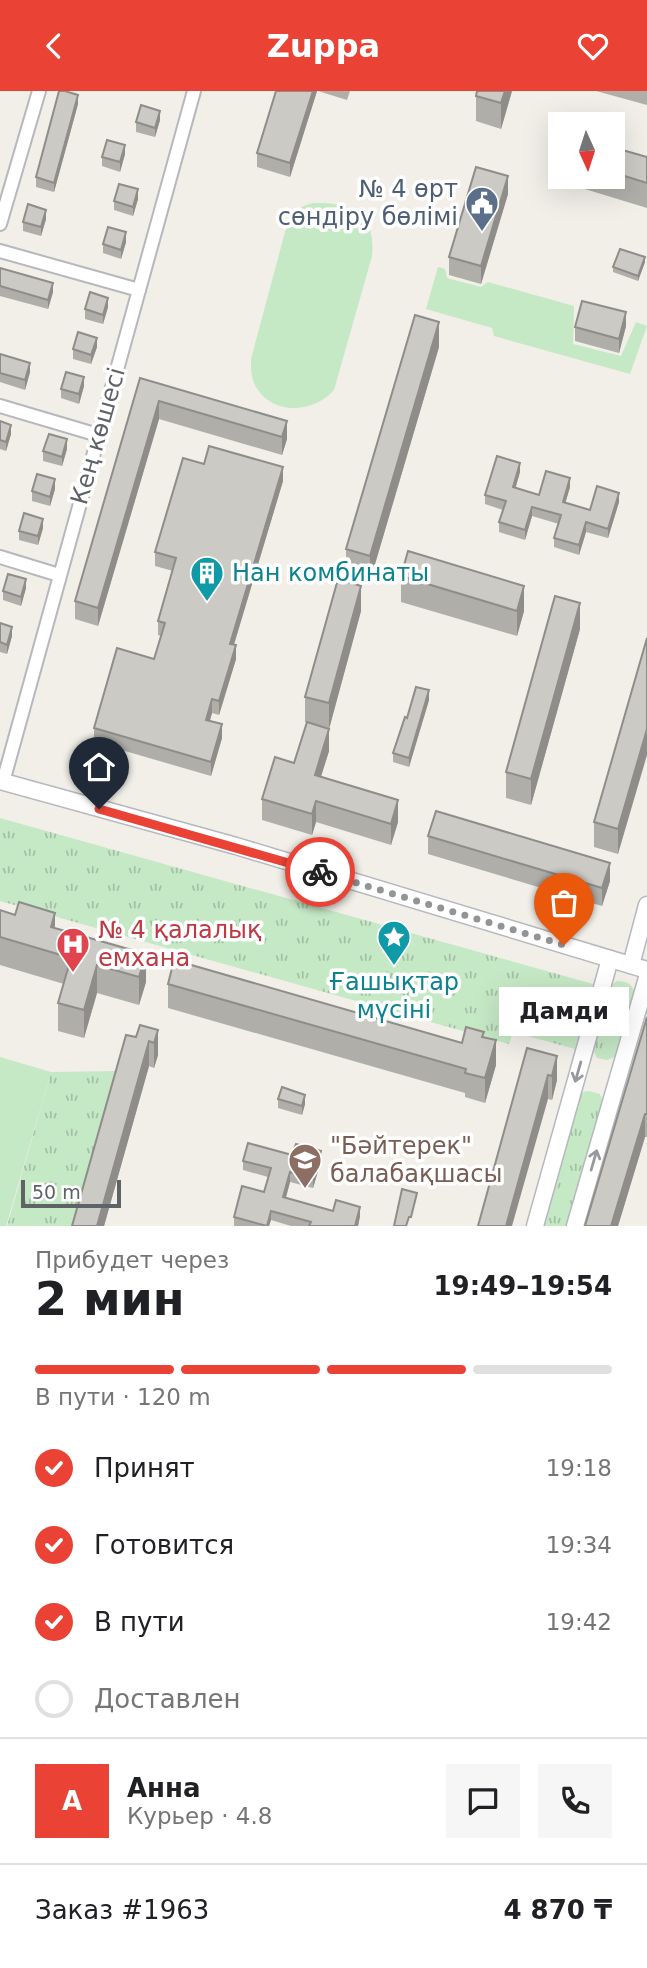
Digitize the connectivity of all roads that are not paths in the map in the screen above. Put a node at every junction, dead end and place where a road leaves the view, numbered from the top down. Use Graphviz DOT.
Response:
graph roads {
  1 [pos="38,91"];
  2 [pos="194,91"];
  3 [pos="0,224"];
  4 [pos="0,251"];
  5 [pos="139,290"];
  6 [pos="0,406"];
  7 [pos="98,435"];
  8 [pos="0,557"];
  9 [pos="59,575"];
  10 [pos="1,782"];
  11 [pos="647,905"];
  12 [pos="610,959"];
  13 [pos="639,968"];
  14 [pos="647,978"];
  15 [pos="535,1226"];
  16 [pos="575,1226"];
  1 -- 3 [label="street"];
  2 -- 5 [label="street, Кең көшесі"];
  4 -- 5 [label="street"];
  5 -- 7 [label="street, Кең көшесі"];
  6 -- 7 [label="street"];
  7 -- 9 [label="street, Кең көшесі"];
  8 -- 9 [label="street"];
  9 -- 10 [label="street, Кең көшесі"];
  10 -- 12 [label="street"];
  11 -- 13 [label="street"];
  12 -- 13 [label="street"];
  12 -- 15 [label="street, one-way"];
  16 -- 14 [label="street, one-way"];
}
